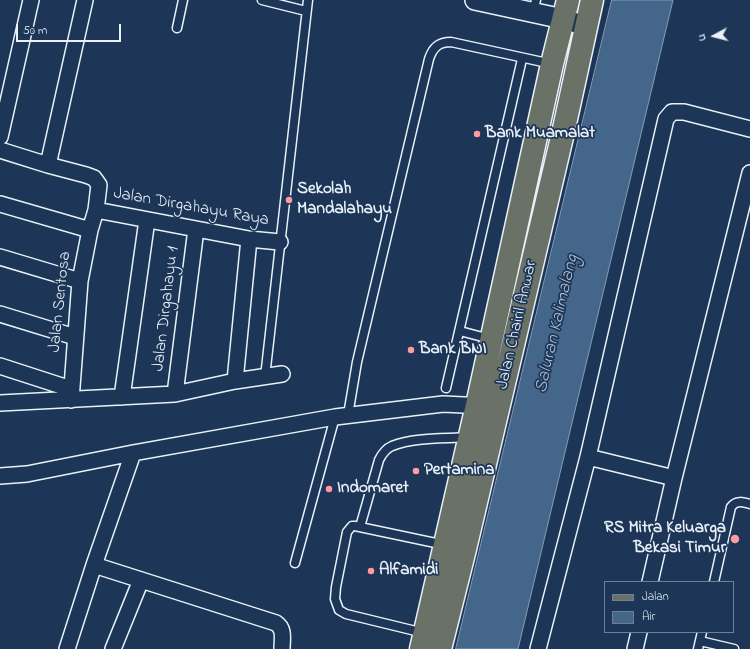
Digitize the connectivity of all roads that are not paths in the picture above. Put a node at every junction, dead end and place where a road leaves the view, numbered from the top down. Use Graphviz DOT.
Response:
graph roads {
  1 [pos="31,0"];
  2 [pos="85,0"];
  3 [pos="182,0"];
  4 [pos="262,0"];
  5 [pos="308,0"];
  6 [pos="592,0"];
  7 [pos="487,1"];
  8 [pos="534,6"];
  9 [pos="565,9"];
  10 [pos="306,11"];
  11 [pos="586,26"];
  12 [pos="177,28"];
  13 [pos="522,59"];
  14 [pos="552,64"];
  15 [pos="750,130"];
  16 [pos="0,137"];
  17 [pos="0,150"];
  18 [pos="48,165"];
  19 [pos="750,173"];
  20 [pos="0,204"];
  21 [pos="96,210"];
  22 [pos="147,220"];
  23 [pos="196,229"];
  24 [pos="90,230"];
  25 [pos="249,239"];
  26 [pos="280,242"];
  27 [pos="0,257"];
  28 [pos="80,281"];
  29 [pos="0,314"];
  30 [pos="460,331"];
  31 [pos="75,337"];
  32 [pos="491,339"];
  33 [pos="0,366"];
  34 [pos="282,374"];
  35 [pos="265,377"];
  36 [pos="235,381"];
  37 [pos="446,388"];
  38 [pos="71,394"];
  39 [pos="175,394"];
  40 [pos="122,396"];
  41 [pos="0,403"];
  42 [pos="477,405"];
  43 [pos="498,409"];
  44 [pos="342,416"];
  45 [pos="470,437"];
  46 [pos="133,453"];
  47 [pos="588,457"];
  48 [pos="0,476"];
  49 [pos="674,478"];
  50 [pos="750,504"];
  51 [pos="360,527"];
  52 [pos="455,547"];
  53 [pos="295,563"];
  54 [pos="94,565"];
  55 [pos="141,580"];
  56 [pos="650,581"];
  57 [pos="714,581"];
  58 [pos="639,633"];
  59 [pos="702,633"];
  60 [pos="423,641"];
  61 [pos="699,645"];
  62 [pos="67,649"];
  63 [pos="113,649"];
  64 [pos="282,649"];
  65 [pos="440,649"];
  66 [pos="538,649"];
  67 [pos="635,649"];
  68 [pos="734,649"];
  1 -- 16 [label="street"];
  2 -- 18 [label="street"];
  3 -- 12 [label="lane"];
  4 -- 10 [label="lane"];
  5 -- 10 [label="lane"];
  6 -- 11 [label="main road, Jalan Chairil Anwar"];
  7 -- 8 [label="street"];
  8 -- 9 [label="street"];
  9 -- 11 [label="street"];
  9 -- 14 [label="main road, Jalan Chairil Anwar"];
  10 -- 26 [label="lane"];
  11 -- 43 [label="main road, Jalan Chairil Anwar"];
  13 -- 14 [label="lane"];
  13 -- 30 [label="lane"];
  13 -- 44 [label="lane"];
  14 -- 32 [label="main road, Jalan Chairil Anwar"];
  15 -- 47 [label="street"];
  17 -- 18 [label="street"];
  18 -- 21 [label="street, Jalan Sentosa"];
  19 -- 49 [label="street"];
  20 -- 24 [label="street"];
  21 -- 22 [label="street, Jalan Dirgahayu Raya"];
  21 -- 24 [label="street, Jalan Sentosa"];
  22 -- 23 [label="street, Jalan Dirgahayu Raya"];
  22 -- 40 [label="street"];
  23 -- 25 [label="street, Jalan Dirgahayu Raya"];
  23 -- 39 [label="street, Jalan Dirgahayu 1"];
  24 -- 28 [label="street, Jalan Sentosa"];
  25 -- 26 [label="street, Jalan Dirgahayu Raya"];
  25 -- 36 [label="street"];
  26 -- 35 [label="lane"];
  27 -- 28 [label="street"];
  28 -- 31 [label="street, Jalan Sentosa"];
  29 -- 31 [label="street"];
  30 -- 32 [label="lane"];
  30 -- 37 [label="lane"];
  31 -- 38 [label="street, Jalan Sentosa"];
  32 -- 42 [label="main road, Jalan Chairil Anwar"];
  33 -- 38 [label="street"];
  34 -- 35 [label="street"];
  35 -- 36 [label="street"];
  36 -- 39 [label="street"];
  38 -- 40 [label="street"];
  38 -- 41 [label="street"];
  39 -- 40 [label="street"];
  42 -- 43 [label="street"];
  42 -- 44 [label="street"];
  42 -- 45 [label="main road, Jalan Chairil Anwar"];
  43 -- 52 [label="main road, Jalan Chairil Anwar"];
  44 -- 46 [label="street"];
  44 -- 53 [label="lane"];
  45 -- 51 [label="lane"];
  45 -- 52 [label="main road, Jalan Chairil Anwar"];
  46 -- 48 [label="street"];
  46 -- 54 [label="street"];
  47 -- 49 [label="street"];
  47 -- 66 [label="street"];
  49 -- 56 [label="street"];
  50 -- 57 [label="lane"];
  51 -- 52 [label="lane"];
  51 -- 60 [label="lane"];
  52 -- 60 [label="main road, Jalan Chairil Anwar"];
  52 -- 65 [label="main road, Jalan Chairil Anwar"];
  54 -- 55 [label="street"];
  54 -- 62 [label="street"];
  55 -- 63 [label="street"];
  55 -- 64 [label="street"];
  58 -- 67 [label="street"];
  59 -- 61 [label="lane"];
  61 -- 68 [label="lane"];
}
